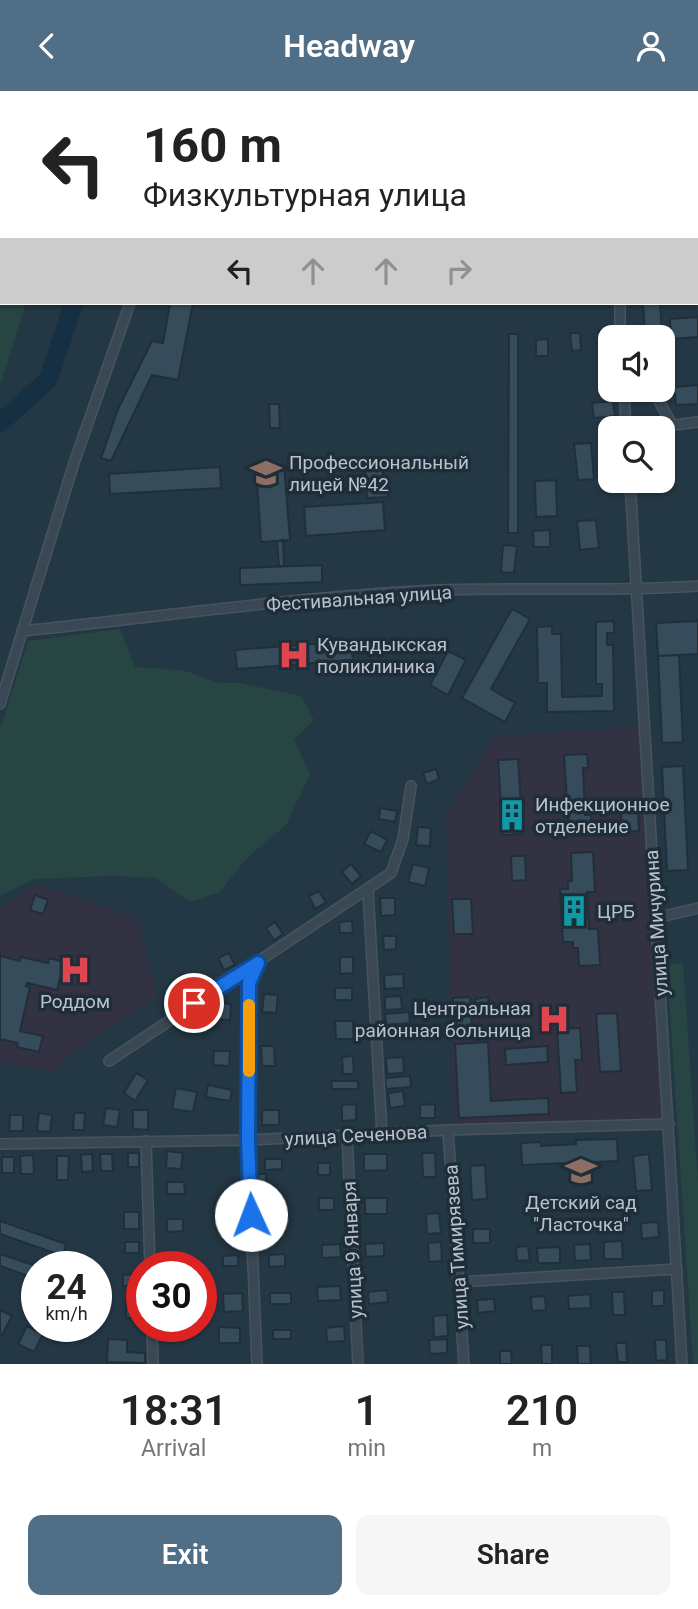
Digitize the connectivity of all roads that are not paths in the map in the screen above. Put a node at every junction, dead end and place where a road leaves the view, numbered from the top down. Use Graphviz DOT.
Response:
graph roads {
  1 [pos="129,305"];
  2 [pos="620,305"];
  3 [pos="621,325"];
  4 [pos="698,422"];
  5 [pos="675,423"];
  6 [pos="631,493"];
  7 [pos="698,586"];
  8 [pos="637,590"];
  9 [pos="22,631"];
  10 [pos="0,704"];
  11 [pos="411,786"];
  12 [pos="368,890"];
  13 [pos="698,908"];
  14 [pos="656,918"];
  15 [pos="258,963"];
  16 [pos="109,1061"];
  17 [pos="669,1124"];
  18 [pos="448,1131"];
  19 [pos="382,1135"];
  20 [pos="347,1136"];
  21 [pos="248,1140"];
  22 [pos="146,1141"];
  23 [pos="0,1144"];
  24 [pos="149,1251"];
  25 [pos="677,1269"];
  26 [pos="459,1282"];
  27 [pos="152,1342"];
  28 [pos="153,1364"];
  29 [pos="257,1364"];
  30 [pos="358,1364"];
  31 [pos="464,1364"];
  32 [pos="682,1364"];
  1 -- 9 [label="street"];
  2 -- 3 [label="street"];
  4 -- 5 [label="street"];
  6 -- 8 [label="street, улица Мичурина"];
  7 -- 8 [label="street, Фестивальная улица"];
  8 -- 9 [label="street, Фестивальная улица"];
  8 -- 14 [label="street, улица Мичурина"];
  9 -- 10 [label="street"];
  11 -- 12 [label="street"];
  12 -- 15 [label="street"];
  12 -- 19 [label="street"];
  13 -- 14 [label="street"];
  14 -- 17 [label="street, улица Мичурина"];
  15 -- 16 [label="street"];
  15 -- 21 [label="street"];
  17 -- 18 [label="street, улица Сеченова"];
  17 -- 25 [label="street, улица Мичурина"];
  18 -- 19 [label="street, улица Сеченова"];
  18 -- 26 [label="street, улица Тимирязева"];
  19 -- 20 [label="street, улица Сеченова"];
  20 -- 21 [label="street, улица Сеченова"];
  20 -- 30 [label="street, улица 9 Января"];
  21 -- 22 [label="street, улица Сеченова"];
  21 -- 29 [label="street"];
  22 -- 23 [label="street, улица Сеченова"];
  22 -- 24 [label="street"];
  25 -- 26 [label="street"];
  25 -- 32 [label="street, улица Мичурина"];
  26 -- 31 [label="street, улица Тимирязева"];
  27 -- 28 [label="street"];
}
